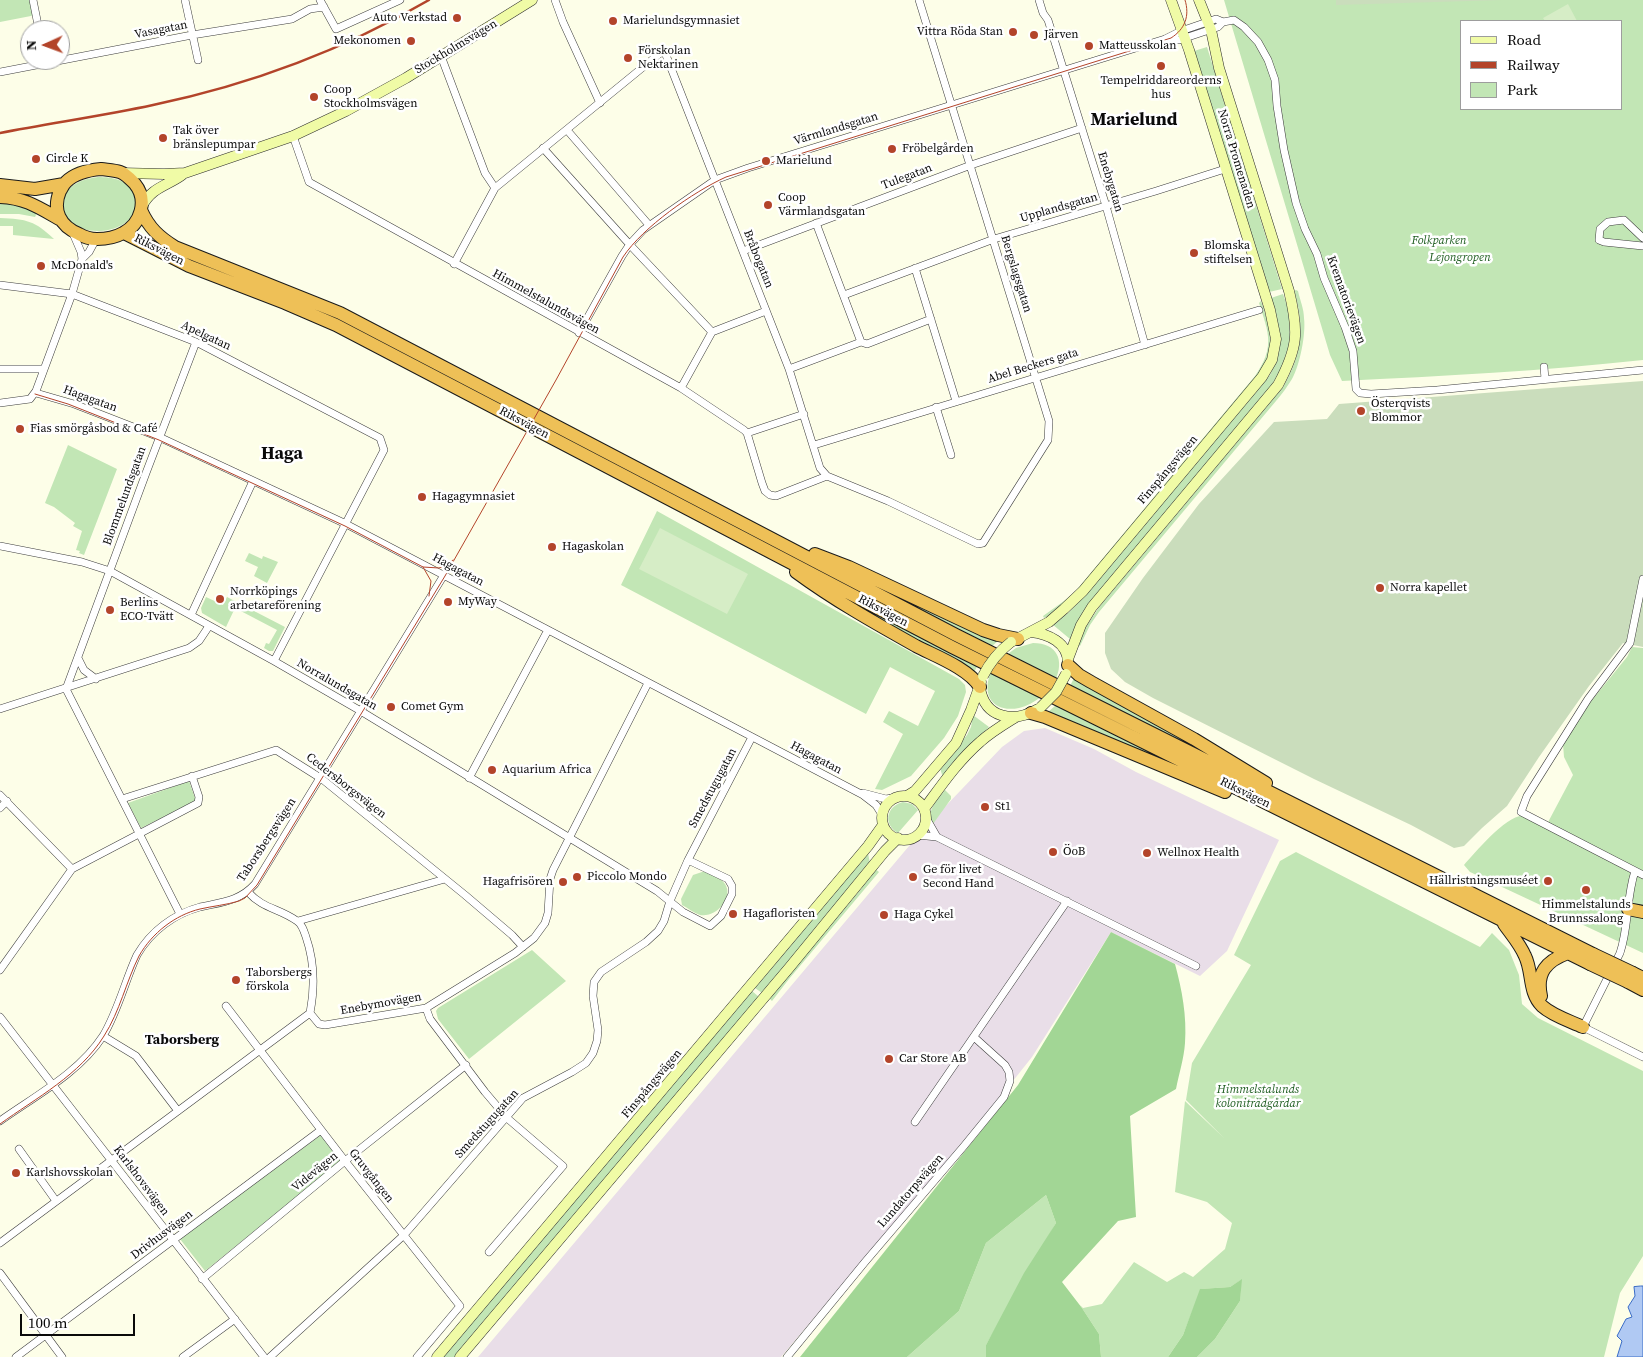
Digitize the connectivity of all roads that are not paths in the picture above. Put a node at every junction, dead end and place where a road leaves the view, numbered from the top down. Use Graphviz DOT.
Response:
graph roads {
  1 [pos="33,0"];
  2 [pos="185,0"];
  3 [pos="320,0"];
  4 [pos="400,0"];
  5 [pos="532,0"];
  6 [pos="555,0"];
  7 [pos="919,0"];
  8 [pos="1039,0"];
  9 [pos="1171,0"];
  10 [pos="1199,0"];
  11 [pos="324,7"];
  12 [pos="37,20"];
  13 [pos="1206,27"];
  14 [pos="192,35"];
  15 [pos="1183,35"];
  16 [pos="441,56"];
  17 [pos="70,57"];
  18 [pos="198,60"];
  19 [pos="20,67"];
  20 [pos="1064,71"];
  21 [pos="0,72"];
  22 [pos="600,102"];
  23 [pos="952,105"];
  24 [pos="1082,128"];
  25 [pos="567,130"];
  26 [pos="294,136"];
  27 [pos="543,148"];
  28 [pos="970,165"];
  29 [pos="1225,169"];
  30 [pos="122,173"];
  31 [pos="185,173"];
  32 [pos="715,180"];
  33 [pos="0,184"];
  34 [pos="64,184"];
  35 [pos="495,188"];
  36 [pos="0,197"];
  37 [pos="1106,206"];
  38 [pos="142,208"];
  39 [pos="59,219"];
  40 [pos="816,224"];
  41 [pos="649,225"];
  42 [pos="71,231"];
  43 [pos="124,233"];
  44 [pos="1643,238"];
  45 [pos="96,239"];
  46 [pos="994,239"];
  47 [pos="630,244"];
  48 [pos="1643,246"];
  49 [pos="743,252"];
  50 [pos="82,259"];
  51 [pos="454,264"];
  52 [pos="915,268"];
  53 [pos="0,285"];
  54 [pos="72,294"];
  55 [pos="844,295"];
  56 [pos="1267,298"];
  57 [pos="1259,310"];
  58 [pos="766,311"];
  59 [pos="931,319"];
  60 [pos="712,332"];
  61 [pos="579,333"];
  62 [pos="196,342"];
  63 [pos="862,342"];
  64 [pos="1145,345"];
  65 [pos="1544,367"];
  66 [pos="44,369"];
  67 [pos="789,369"];
  68 [pos="0,370"];
  69 [pos="1643,370"];
  70 [pos="1036,377"];
  71 [pos="1544,379"];
  72 [pos="680,388"];
  73 [pos="36,393"];
  74 [pos="956,401"];
  75 [pos="0,403"];
  76 [pos="936,407"];
  77 [pos="804,414"];
  78 [pos="747,433"];
  79 [pos="159,437"];
  80 [pos="814,445"];
  81 [pos="951,455"];
  82 [pos="827,476"];
  83 [pos="253,481"];
  84 [pos="346,524"];
  85 [pos="777,542"];
  86 [pos="0,546"];
  87 [pos="766,549"];
  88 [pos="110,571"];
  89 [pos="444,575"];
  90 [pos="1643,579"];
  91 [pos="191,615"];
  92 [pos="209,626"];
  93 [pos="548,630"];
  94 [pos="1031,632"];
  95 [pos="1014,640"];
  96 [pos="78,658"];
  97 [pos="274,661"];
  98 [pos="1067,666"];
  99 [pos="96,679"];
  100 [pos="981,682"];
  101 [pos="648,683"];
  102 [pos="66,689"];
  103 [pos="0,709"];
  104 [pos="1036,710"];
  105 [pos="361,711"];
  106 [pos="1016,717"];
  107 [pos="752,737"];
  108 [pos="192,776"];
  109 [pos="320,778"];
  110 [pos="469,778"];
  111 [pos="858,793"];
  112 [pos="0,794"];
  113 [pos="903,796"];
  114 [pos="122,799"];
  115 [pos="7,801"];
  116 [pos="0,808"];
  117 [pos="924,813"];
  118 [pos="1318,816"];
  119 [pos="883,820"];
  120 [pos="139,834"];
  121 [pos="917,835"];
  122 [pos="937,837"];
  123 [pos="1334,837"];
  124 [pos="570,838"];
  125 [pos="898,838"];
  126 [pos="688,860"];
  127 [pos="72,868"];
  128 [pos="1635,871"];
  129 [pos="1643,875"];
  130 [pos="445,879"];
  131 [pos="248,892"];
  132 [pos="670,901"];
  133 [pos="1067,901"];
  134 [pos="1628,909"];
  135 [pos="1643,912"];
  136 [pos="180,914"];
  137 [pos="1500,920"];
  138 [pos="298,921"];
  139 [pos="523,947"];
  140 [pos="1568,954"];
  141 [pos="1591,959"];
  142 [pos="1196,966"];
  143 [pos="0,970"];
  144 [pos="1635,978"];
  145 [pos="1643,990"];
  146 [pos="226,1006"];
  147 [pos="426,1008"];
  148 [pos="1550,1011"];
  149 [pos="310,1013"];
  150 [pos="0,1017"];
  151 [pos="1583,1027"];
  152 [pos="103,1036"];
  153 [pos="974,1038"];
  154 [pos="260,1051"];
  155 [pos="1643,1057"];
  156 [pos="466,1065"];
  157 [pos="52,1085"];
  158 [pos="178,1111"];
  159 [pos="507,1118"];
  160 [pos="0,1121"];
  161 [pos="915,1122"];
  162 [pos="321,1130"];
  163 [pos="19,1149"];
  164 [pos="112,1161"];
  165 [pos="345,1161"];
  166 [pos="56,1201"];
  167 [pos="404,1235"];
  168 [pos="173,1242"];
  169 [pos="0,1243"];
  170 [pos="489,1252"];
  171 [pos="0,1273"];
  172 [pos="202,1279"];
  173 [pos="235,1319"];
  174 [pos="46,1335"];
  175 [pos="16,1357"];
  176 [pos="62,1357"];
  177 [pos="182,1357"];
  178 [pos="264,1357"];
  179 [pos="270,1357"];
  180 [pos="417,1357"];
  181 [pos="437,1357"];
  182 [pos="460,1357"];
  183 [pos="787,1357"];
  1 -- 12 [label="street"];
  2 -- 14 [label="street"];
  3 -- 11 [label="street"];
  4 -- 11 [label="street"];
  5 -- 16 [label="main road, Stockholmsvägen"];
  6 -- 22 [label="street"];
  7 -- 23 [label="street, Bergslagsgatan"];
  8 -- 20 [label="street, Enebygatan"];
  9 -- 15 [label="main road, Norra Promenaden"];
  10 -- 13 [label="main road, Norra Promenaden"];
  11 -- 14 [label="street, Vasagatan"];
  13 -- 15 [label="street, Värmlandsgatan"];
  13 -- 71 [label="street, Krematorievägen"];
  13 -- 98 [label="main road, Norra Promenaden"];
  14 -- 17 [label="street, Vasagatan"];
  14 -- 18 [label="street"];
  15 -- 20 [label="street, Värmlandsgatan"];
  15 -- 29 [label="main road, Norra Promenaden"];
  16 -- 26 [label="main road, Stockholmsvägen"];
  16 -- 35 [label="street"];
  19 -- 21 [label="street, Vasagatan"];
  20 -- 23 [label="street, Värmlandsgatan"];
  20 -- 24 [label="street, Enebygatan"];
  22 -- 25 [label="street"];
  22 -- 32 [label="street, Bråbogatan"];
  23 -- 28 [label="street, Bergslagsgatan"];
  23 -- 32 [label="street, Värmlandsgatan"];
  24 -- 28 [label="street, Tulegatan"];
  24 -- 37 [label="street, Enebygatan"];
  25 -- 27 [label="street"];
  25 -- 41 [label="street"];
  26 -- 31 [label="main road, Stockholmsvägen"];
  26 -- 51 [label="street, Himmelstalundsvägen"];
  27 -- 35 [label="street"];
  27 -- 47 [label="street"];
  28 -- 40 [label="street, Tulegatan"];
  28 -- 46 [label="street, Bergslagsgatan"];
  29 -- 37 [label="street, Upplandsgatan"];
  29 -- 56 [label="main road, Norra Promenaden"];
  30 -- 31 [label="main road, Stockholmsvägen"];
  30 -- 34 [label="highway"];
  30 -- 38 [label="highway"];
  31 -- 38 [label="main road, Stockholmsvägen"];
  32 -- 41 [label="street, Värmlandsgatan"];
  32 -- 49 [label="street, Bråbogatan"];
  33 -- 34 [label="highway"];
  34 -- 39 [label="highway"];
  35 -- 51 [label="street"];
  36 -- 39 [label="highway"];
  37 -- 46 [label="street, Upplandsgatan"];
  37 -- 64 [label="street, Enebygatan"];
  38 -- 43 [label="highway"];
  38 -- 85 [label="highway, Riksvägen"];
  39 -- 42 [label="highway"];
  40 -- 49 [label="street, Tulegatan"];
  40 -- 55 [label="street"];
  41 -- 47 [label="street, Värmlandsgatan"];
  42 -- 45 [label="highway"];
  42 -- 50 [label="street"];
  43 -- 45 [label="highway"];
  43 -- 87 [label="highway, Riksvägen"];
  44 -- 48 [label="street"];
  45 -- 50 [label="street"];
  46 -- 52 [label="street, Upplandsgatan"];
  46 -- 70 [label="street, Bergslagsgatan"];
  47 -- 60 [label="street"];
  47 -- 61 [label="street, Värmlandsgatan"];
  49 -- 58 [label="street, Bråbogatan"];
  50 -- 54 [label="street"];
  51 -- 61 [label="street, Himmelstalundsvägen"];
  52 -- 55 [label="street, Upplandsgatan"];
  52 -- 59 [label="street"];
  53 -- 54 [label="street, Apelgatan"];
  54 -- 62 [label="street, Apelgatan"];
  54 -- 66 [label="street"];
  55 -- 63 [label="street"];
  56 -- 94 [label="main road, Finspångsvägen"];
  57 -- 64 [label="street, Abel Beckers gata"];
  58 -- 60 [label="street"];
  58 -- 67 [label="street, Bråbogatan"];
  59 -- 63 [label="street"];
  59 -- 74 [label="street"];
  60 -- 72 [label="street"];
  61 -- 72 [label="street, Himmelstalundsvägen"];
  62 -- 79 [label="street, Blommelundsgatan"];
  62 -- 84 [label="street, Apelgatan"];
  63 -- 67 [label="street"];
  64 -- 70 [label="street, Abel Beckers gata"];
  65 -- 71 [label="street"];
  66 -- 68 [label="street"];
  66 -- 73 [label="street"];
  67 -- 77 [label="street, Bråbogatan"];
  69 -- 71 [label="street, Krematorievägen"];
  70 -- 74 [label="street, Abel Beckers gata"];
  70 -- 82 [label="street, Bergslagsgatan"];
  72 -- 78 [label="street, Himmelstalundsvägen"];
  73 -- 75 [label="street"];
  73 -- 79 [label="street, Hagagatan"];
  74 -- 76 [label="street, Abel Beckers gata"];
  76 -- 80 [label="street, Abel Beckers gata"];
  76 -- 81 [label="street"];
  77 -- 78 [label="street"];
  77 -- 80 [label="street, Bråbogatan"];
  78 -- 82 [label="street"];
  79 -- 83 [label="street, Hagagatan"];
  79 -- 88 [label="street, Blommelundsgatan"];
  80 -- 82 [label="street, Bråbogatan"];
  83 -- 84 [label="street, Hagagatan"];
  83 -- 91 [label="street"];
  84 -- 89 [label="street, Hagagatan"];
  84 -- 97 [label="street"];
  85 -- 95 [label="highway"];
  85 -- 118 [label="highway, Riksvägen"];
  86 -- 88 [label="street, Norralundsgatan"];
  87 -- 100 [label="highway"];
  87 -- 123 [label="highway, Riksvägen"];
  88 -- 91 [label="street, Norralundsgatan"];
  88 -- 96 [label="street, Blommelundsgatan"];
  89 -- 93 [label="street, Hagagatan"];
  89 -- 105 [label="street, Taborsbergsvägen"];
  90 -- 128 [label="street"];
  91 -- 92 [label="street, Norralundsgatan"];
  92 -- 97 [label="street, Norralundsgatan"];
  92 -- 99 [label="street"];
  93 -- 101 [label="street, Hagagatan"];
  93 -- 110 [label="street"];
  94 -- 95 [label="main road"];
  94 -- 98 [label="main road"];
  95 -- 100 [label="main road, bridge"];
  96 -- 99 [label="street"];
  96 -- 102 [label="street, Blommelundsgatan"];
  97 -- 105 [label="street, Norralundsgatan"];
  98 -- 104 [label="main road, bridge"];
  98 -- 118 [label="highway"];
  99 -- 102 [label="street"];
  100 -- 106 [label="main road"];
  100 -- 113 [label="main road"];
  101 -- 107 [label="street, Hagagatan"];
  101 -- 124 [label="street, Enebymovägen"];
  102 -- 103 [label="street"];
  102 -- 114 [label="street"];
  104 -- 106 [label="main road"];
  104 -- 123 [label="highway"];
  105 -- 109 [label="street, Taborsbergsvägen"];
  105 -- 110 [label="street, Norralundsgatan"];
  106 -- 117 [label="main road"];
  107 -- 111 [label="street, Hagagatan"];
  107 -- 126 [label="street, Smedstugugatan"];
  108 -- 109 [label="street, Cedersborgsvägen"];
  108 -- 114 [label="street, Cedersborgsvägen"];
  108 -- 120 [label="street"];
  109 -- 130 [label="street, Cedersborgsvägen"];
  109 -- 131 [label="street, Taborsbergsvägen"];
  110 -- 124 [label="street, Norralundsgatan"];
  111 -- 113 [label="street, Hagagatan"];
  111 -- 119 [label="street, Hagagatan"];
  112 -- 115 [label="street"];
  113 -- 117 [label="main road"];
  113 -- 119 [label="main road"];
  114 -- 120 [label="street"];
  115 -- 116 [label="street"];
  115 -- 127 [label="street"];
  117 -- 121 [label="main road"];
  117 -- 122 [label="street"];
  118 -- 141 [label="highway, Riksvägen"];
  119 -- 125 [label="main road"];
  119 -- 181 [label="main road, Finspångsvägen"];
  120 -- 127 [label="street"];
  120 -- 136 [label="street"];
  121 -- 122 [label="street"];
  121 -- 125 [label="main road"];
  122 -- 133 [label="street"];
  123 -- 137 [label="highway, Riksvägen"];
  124 -- 132 [label="street, Norralundsgatan"];
  124 -- 139 [label="street, Enebymovägen"];
  125 -- 182 [label="main road"];
  126 -- 132 [label="street, Smedstugugatan"];
  126 -- 132 [label="street"];
  127 -- 143 [label="street"];
  128 -- 129 [label="street"];
  128 -- 134 [label="street"];
  130 -- 138 [label="street"];
  130 -- 139 [label="street, Cedersborgsvägen"];
  131 -- 136 [label="street, Taborsbergsvägen"];
  131 -- 138 [label="street"];
  132 -- 159 [label="street, Smedstugugatan"];
  133 -- 142 [label="street"];
  133 -- 153 [label="street"];
  134 -- 135 [label="highway"];
  134 -- 151 [label="street"];
  136 -- 152 [label="street, Taborsbergsvägen"];
  137 -- 140 [label="highway, Riksvägen"];
  137 -- 148 [label="highway"];
  138 -- 149 [label="street"];
  139 -- 147 [label="street, Enebymovägen"];
  140 -- 141 [label="highway, Riksvägen"];
  140 -- 148 [label="highway"];
  141 -- 144 [label="highway, Riksvägen, bridge"];
  144 -- 145 [label="highway, Riksvägen"];
  146 -- 154 [label="street, Gruvgången"];
  147 -- 149 [label="street, Enebymovägen"];
  147 -- 156 [label="street"];
  148 -- 151 [label="highway"];
  149 -- 154 [label="street"];
  150 -- 157 [label="street, Karlshovsvägen"];
  151 -- 155 [label="street"];
  152 -- 157 [label="street, Taborsbergsvägen"];
  152 -- 158 [label="street"];
  153 -- 161 [label="street"];
  153 -- 183 [label="street, Lundatorpsvägen"];
  154 -- 158 [label="street"];
  154 -- 162 [label="street, Gruvgången"];
  156 -- 159 [label="street"];
  156 -- 165 [label="street, Videvägen"];
  157 -- 160 [label="street, Taborsbergsvägen"];
  157 -- 164 [label="street, Karlshovsvägen"];
  158 -- 164 [label="street"];
  159 -- 167 [label="street, Smedstugugatan"];
  159 -- 170 [label="street"];
  162 -- 165 [label="street, Gruvgången"];
  162 -- 168 [label="street, Drivhusvägen"];
  163 -- 166 [label="street"];
  164 -- 166 [label="street"];
  164 -- 168 [label="street, Karlshovsvägen"];
  165 -- 167 [label="street, Gruvgången"];
  165 -- 172 [label="street, Videvägen"];
  166 -- 169 [label="street"];
  167 -- 179 [label="street, Smedstugugatan"];
  167 -- 180 [label="street, Gruvgången"];
  168 -- 172 [label="street, Karlshovsvägen"];
  168 -- 174 [label="street, Drivhusvägen"];
  171 -- 174 [label="street"];
  172 -- 173 [label="street, Karlshovsvägen"];
  173 -- 177 [label="street"];
  173 -- 178 [label="street, Karlshovsvägen"];
  174 -- 175 [label="street, Drivhusvägen"];
  174 -- 176 [label="street"];
}
